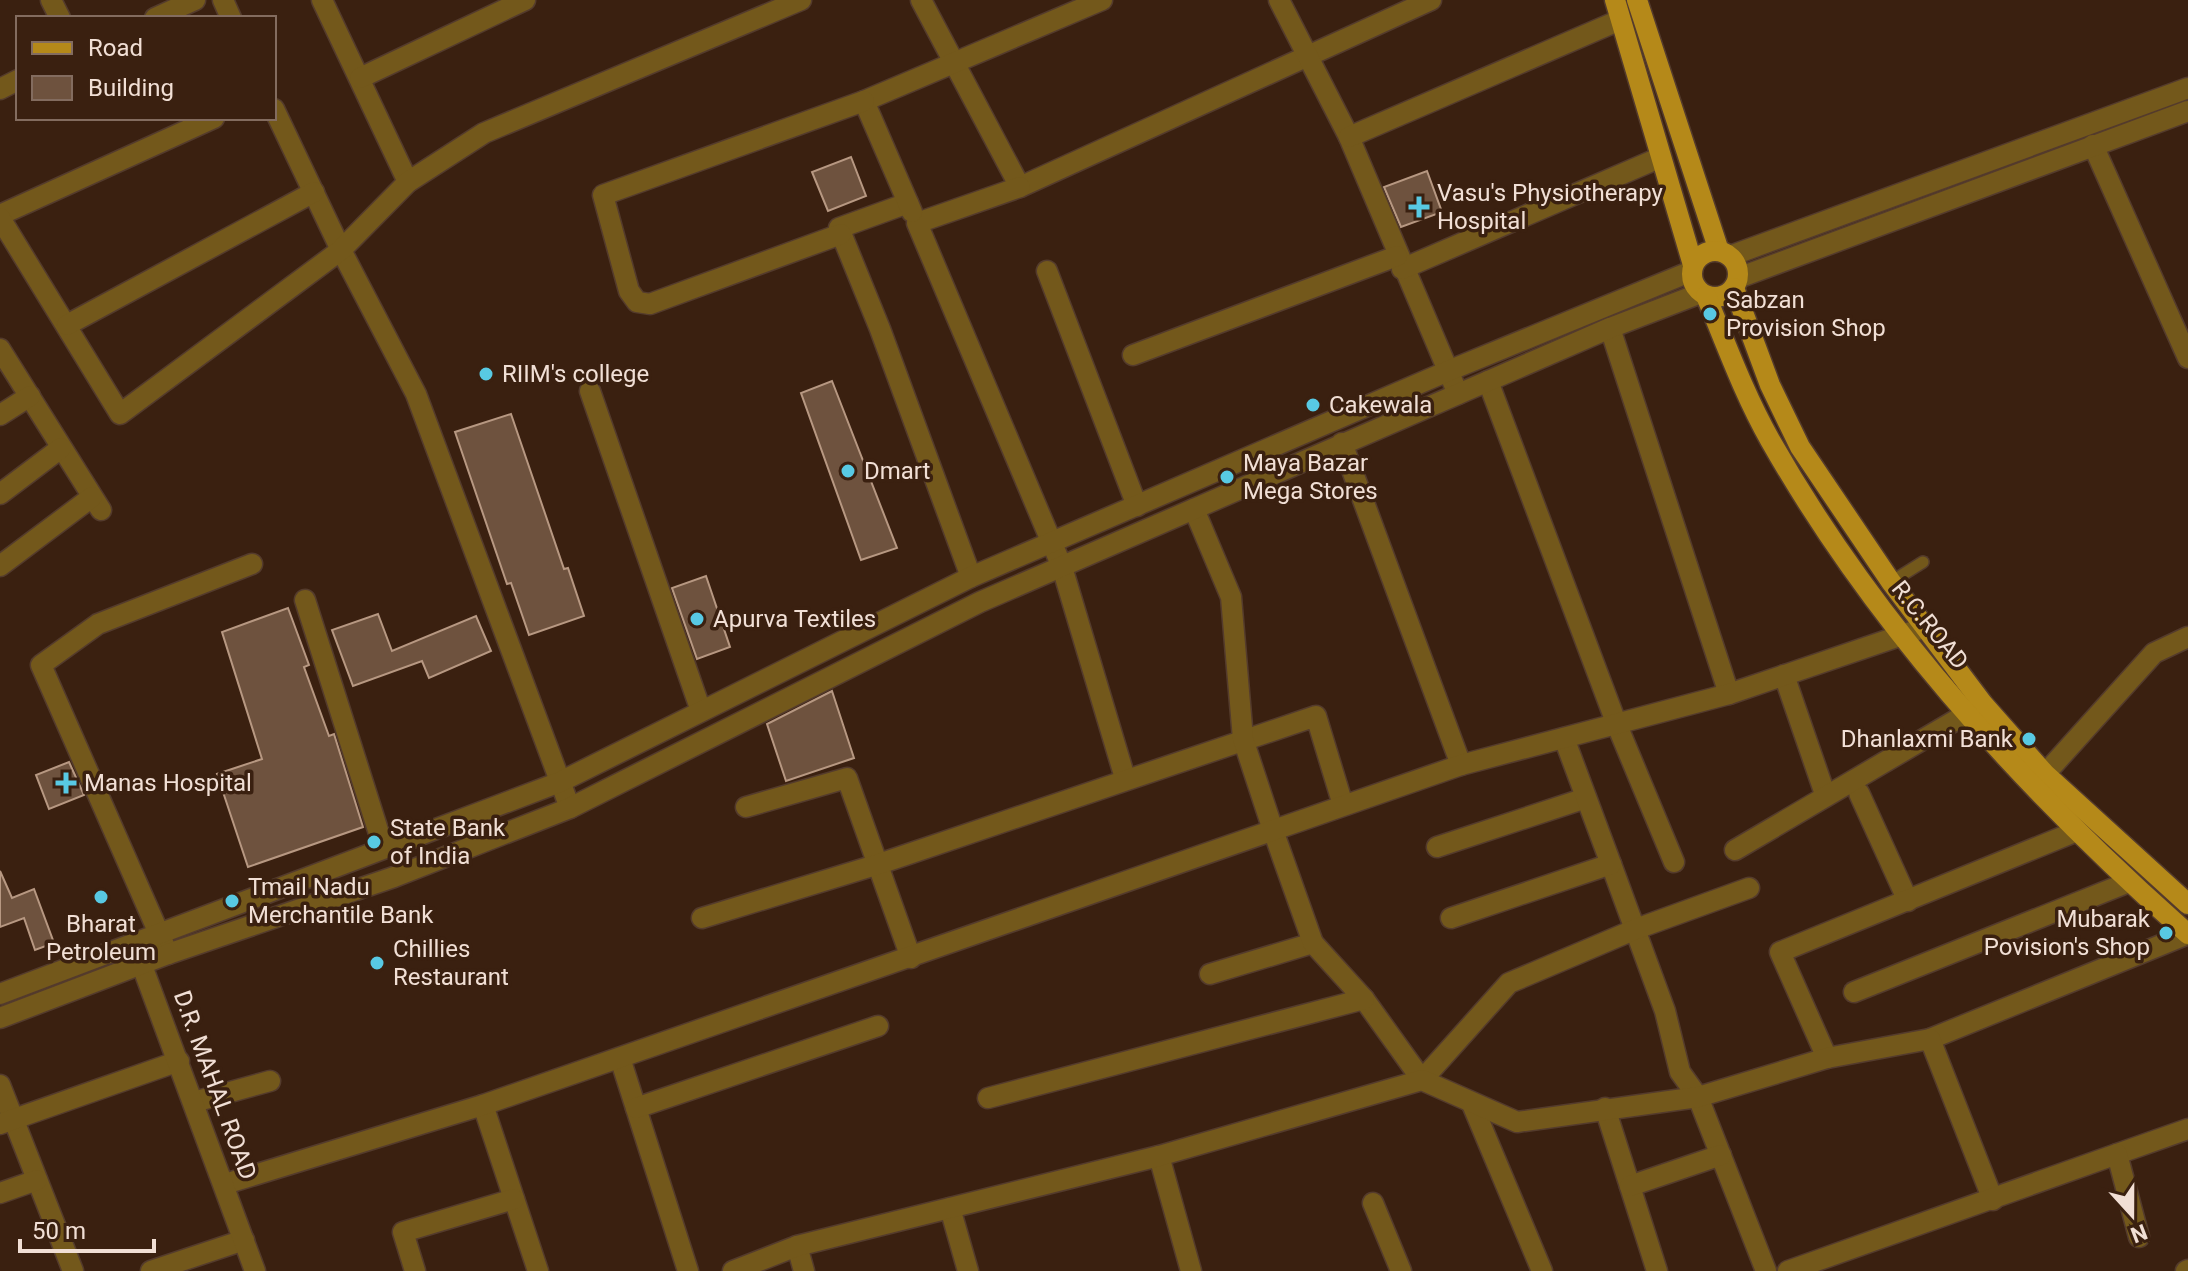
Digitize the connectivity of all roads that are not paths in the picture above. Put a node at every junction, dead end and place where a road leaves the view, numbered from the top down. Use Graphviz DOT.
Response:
graph roads {
  1 [pos="195,0"];
  2 [pos="322,0"];
  3 [pos="525,0"];
  4 [pos="801,0"];
  5 [pos="921,0"];
  6 [pos="1102,0"];
  7 [pos="1279,0"];
  8 [pos="1431,0"];
  9 [pos="1637,0"];
  10 [pos="1617,10"];
  11 [pos="159,16"];
  12 [pos="1306,56"];
  13 [pos="952,65"];
  14 [pos="360,78"];
  15 [pos="2188,88"];
  16 [pos="864,101"];
  17 [pos="2188,111"];
  18 [pos="276,113"];
  19 [pos="210,120"];
  20 [pos="1349,137"];
  21 [pos="2045,140"];
  22 [pos="2093,145"];
  23 [pos="1659,158"];
  24 [pos="2053,160"];
  25 [pos="408,182"];
  26 [pos="1020,187"];
  27 [pos="314,192"];
  28 [pos="908,203"];
  29 [pos="0,216"];
  30 [pos="917,223"];
  31 [pos="841,234"];
  32 [pos="341,250"];
  33 [pos="1724,253"];
  34 [pos="1400,263"];
  35 [pos="1692,268"];
  36 [pos="1047,271"];
  37 [pos="1736,283"];
  38 [pos="1704,294"];
  39 [pos="67,325"];
  40 [pos="1610,328"];
  41 [pos="0,349"];
  42 [pos="1133,355"];
  43 [pos="2188,358"];
  44 [pos="1448,371"];
  45 [pos="1488,381"];
  46 [pos="590,391"];
  47 [pos="1458,394"];
  48 [pos="30,396"];
  49 [pos="0,415"];
  50 [pos="1342,443"];
  51 [pos="61,448"];
  52 [pos="0,494"];
  53 [pos="1137,506"];
  54 [pos="1194,509"];
  55 [pos="1052,543"];
  56 [pos="1923,562"];
  57 [pos="252,564"];
  58 [pos="0,566"];
  59 [pos="1062,567"];
  60 [pos="971,577"];
  61 [pos="1891,582"];
  62 [pos="305,600"];
  63 [pos="1926,627"];
  64 [pos="1904,634"];
  65 [pos="2188,637"];
  66 [pos="1784,675"];
  67 [pos="1729,694"];
  68 [pos="701,711"];
  69 [pos="1968,713"];
  70 [pos="1617,725"];
  71 [pos="1564,738"];
  72 [pos="1243,739"];
  73 [pos="1461,765"];
  74 [pos="2045,774"];
  75 [pos="1125,778"];
  76 [pos="560,782"];
  77 [pos="1859,793"];
  78 [pos="1825,794"];
  79 [pos="1586,798"];
  80 [pos="1343,805"];
  81 [pos="746,807"];
  82 [pos="570,808"];
  83 [pos="2077,831"];
  84 [pos="1274,833"];
  85 [pos="383,846"];
  86 [pos="1437,847"];
  87 [pos="1735,850"];
  88 [pos="1674,862"];
  89 [pos="879,864"];
  90 [pos="1611,864"];
  91 [pos="2129,882"];
  92 [pos="1749,888"];
  93 [pos="1908,901"];
  94 [pos="2188,904"];
  95 [pos="702,918"];
  96 [pos="1451,918"];
  97 [pos="1636,929"];
  98 [pos="158,931"];
  99 [pos="2188,934"];
  100 [pos="132,941"];
  101 [pos="1313,943"];
  102 [pos="168,954"];
  103 [pos="911,958"];
  104 [pos="142,963"];
  105 [pos="1210,974"];
  106 [pos="1854,992"];
  107 [pos="0,994"];
  108 [pos="1364,999"];
  109 [pos="0,1018"];
  110 [pos="878,1026"];
  111 [pos="1930,1039"];
  112 [pos="620,1058"];
  113 [pos="1827,1058"];
  114 [pos="179,1061"];
  115 [pos="1422,1080"];
  116 [pos="270,1081"];
  117 [pos="0,1085"];
  118 [pos="1698,1097"];
  119 [pos="988,1098"];
  120 [pos="194,1102"];
  121 [pos="1472,1104"];
  122 [pos="483,1105"];
  123 [pos="636,1108"];
  124 [pos="1605,1108"];
  125 [pos="7,1122"];
  126 [pos="2188,1129"];
  127 [pos="2117,1154"];
  128 [pos="1721,1155"];
  129 [pos="1159,1156"];
  130 [pos="37,1180"];
  131 [pos="225,1184"];
  132 [pos="1630,1186"];
  133 [pos="0,1193"];
  134 [pos="514,1199"];
  135 [pos="1993,1200"];
  136 [pos="1373,1203"];
  137 [pos="950,1208"];
  138 [pos="2139,1237"];
  139 [pos="244,1240"];
  140 [pos="797,1246"];
  141 [pos="73,1271"];
  142 [pos="151,1271"];
  143 [pos="255,1271"];
  144 [pos="415,1271"];
  145 [pos="538,1271"];
  146 [pos="688,1271"];
  147 [pos="733,1271"];
  148 [pos="804,1271"];
  149 [pos="968,1271"];
  150 [pos="1191,1271"];
  151 [pos="1401,1271"];
  152 [pos="1542,1271"];
  153 [pos="1657,1271"];
  154 [pos="1766,1271"];
  155 [pos="1788,1271"];
  1 -- 11 [label="street"];
  2 -- 14 [label="street"];
  3 -- 14 [label="street"];
  4 -- 25 [label="street"];
  5 -- 13 [label="street"];
  6 -- 13 [label="street"];
  7 -- 12 [label="street"];
  8 -- 12 [label="street"];
  9 -- 33 [label="main road"];
  10 -- 20 [label="street"];
  10 -- 23 [label="main road"];
  12 -- 20 [label="street"];
  12 -- 26 [label="street"];
  13 -- 16 [label="street"];
  13 -- 26 [label="street"];
  14 -- 25 [label="street"];
  15 -- 21 [label="street"];
  16 -- 28 [label="street"];
  16 -- 31 [label="street"];
  17 -- 22 [label="street"];
  18 -- 27 [label="street"];
  19 -- 29 [label="street"];
  20 -- 34 [label="street"];
  21 -- 24 [label="street"];
  21 -- 33 [label="street"];
  22 -- 24 [label="street"];
  22 -- 43 [label="street"];
  23 -- 34 [label="street"];
  23 -- 35 [label="main road"];
  24 -- 37 [label="street"];
  25 -- 32 [label="street"];
  26 -- 30 [label="street"];
  27 -- 32 [label="street"];
  27 -- 39 [label="street"];
  28 -- 30 [label="street"];
  28 -- 31 [label="street"];
  29 -- 39 [label="street"];
  30 -- 55 [label="street"];
  31 -- 60 [label="street"];
  32 -- 39 [label="street"];
  32 -- 76 [label="street"];
  33 -- 35 [label="main road"];
  33 -- 37 [label="main road"];
  34 -- 42 [label="street"];
  34 -- 44 [label="street"];
  35 -- 38 [label="main road"];
  35 -- 44 [label="street"];
  36 -- 53 [label="street"];
  37 -- 38 [label="main road"];
  37 -- 61 [label="main road, R.C.ROAD"];
  38 -- 40 [label="street"];
  38 -- 64 [label="main road, R.C.ROAD"];
  40 -- 45 [label="street"];
  40 -- 67 [label="street"];
  41 -- 48 [label="street"];
  44 -- 47 [label="street"];
  44 -- 53 [label="street"];
  45 -- 47 [label="street"];
  45 -- 70 [label="street"];
  46 -- 68 [label="street"];
  47 -- 50 [label="street"];
  48 -- 49 [label="street"];
  48 -- 51 [label="street"];
  50 -- 54 [label="street"];
  50 -- 73 [label="street"];
  51 -- 52 [label="street"];
  51 -- 58 [label="street"];
  53 -- 55 [label="street"];
  54 -- 59 [label="street"];
  54 -- 72 [label="street"];
  55 -- 59 [label="street"];
  55 -- 60 [label="street"];
  56 -- 61 [label="lane"];
  57 -- 98 [label="street"];
  59 -- 75 [label="street"];
  59 -- 82 [label="street"];
  60 -- 68 [label="street"];
  61 -- 63 [label="main road, R.C.ROAD"];
  62 -- 85 [label="street"];
  63 -- 64 [label="street"];
  63 -- 74 [label="main road, R.C.ROAD"];
  64 -- 66 [label="street"];
  64 -- 69 [label="main road, R.C.ROAD"];
  65 -- 74 [label="street"];
  66 -- 67 [label="street"];
  66 -- 78 [label="street"];
  67 -- 70 [label="street"];
  68 -- 76 [label="street"];
  69 -- 78 [label="street"];
  69 -- 83 [label="main road, R.C.ROAD"];
  70 -- 71 [label="street"];
  70 -- 88 [label="street"];
  71 -- 73 [label="street"];
  71 -- 79 [label="street"];
  72 -- 75 [label="street"];
  72 -- 80 [label="street"];
  72 -- 84 [label="street"];
  73 -- 80 [label="street"];
  74 -- 94 [label="main road, R.C.ROAD"];
  75 -- 89 [label="street"];
  76 -- 82 [label="street"];
  76 -- 85 [label="street"];
  77 -- 93 [label="street"];
  78 -- 87 [label="street"];
  79 -- 86 [label="street"];
  79 -- 90 [label="street"];
  80 -- 84 [label="street"];
  81 -- 89 [label="street"];
  82 -- 102 [label="street"];
  83 -- 91 [label="main road, R.C.ROAD"];
  83 -- 93 [label="street"];
  84 -- 101 [label="street"];
  84 -- 103 [label="street"];
  85 -- 98 [label="street"];
  89 -- 95 [label="street"];
  89 -- 103 [label="street"];
  90 -- 96 [label="street"];
  90 -- 97 [label="street"];
  91 -- 99 [label="main road, R.C.ROAD"];
  91 -- 106 [label="street"];
  92 -- 97 [label="street"];
  93 -- 113 [label="street"];
  97 -- 115 [label="street"];
  97 -- 118 [label="street"];
  98 -- 100 [label="street"];
  98 -- 102 [label="street"];
  99 -- 111 [label="street"];
  100 -- 104 [label="street, D.R. MAHAL ROAD"];
  100 -- 107 [label="street"];
  101 -- 105 [label="street"];
  101 -- 108 [label="street"];
  102 -- 104 [label="street"];
  103 -- 112 [label="street"];
  104 -- 109 [label="street"];
  104 -- 114 [label="street, D.R. MAHAL ROAD"];
  108 -- 115 [label="street"];
  108 -- 119 [label="street"];
  110 -- 123 [label="street"];
  111 -- 113 [label="street"];
  111 -- 135 [label="street"];
  112 -- 122 [label="street"];
  112 -- 123 [label="street"];
  113 -- 118 [label="street"];
  114 -- 120 [label="street, D.R. MAHAL ROAD"];
  114 -- 125 [label="street"];
  115 -- 121 [label="street"];
  115 -- 129 [label="street"];
  116 -- 120 [label="street"];
  117 -- 125 [label="street"];
  118 -- 124 [label="street"];
  118 -- 128 [label="street"];
  120 -- 131 [label="street, D.R. MAHAL ROAD"];
  121 -- 124 [label="street"];
  121 -- 152 [label="street"];
  122 -- 131 [label="street"];
  122 -- 134 [label="street"];
  123 -- 146 [label="street"];
  124 -- 132 [label="street"];
  125 -- 130 [label="street"];
  126 -- 127 [label="street"];
  127 -- 135 [label="street"];
  127 -- 138 [label="street"];
  128 -- 132 [label="street"];
  128 -- 154 [label="street"];
  129 -- 137 [label="street"];
  129 -- 150 [label="street"];
  130 -- 133 [label="street"];
  130 -- 141 [label="street"];
  131 -- 139 [label="street, D.R. MAHAL ROAD"];
  132 -- 153 [label="street"];
  134 -- 144 [label="street"];
  134 -- 145 [label="street"];
  135 -- 155 [label="street"];
  136 -- 151 [label="street"];
  137 -- 140 [label="street"];
  137 -- 149 [label="street"];
  139 -- 142 [label="street"];
  139 -- 143 [label="street, D.R. MAHAL ROAD"];
  140 -- 147 [label="street"];
  140 -- 148 [label="street"];
}
